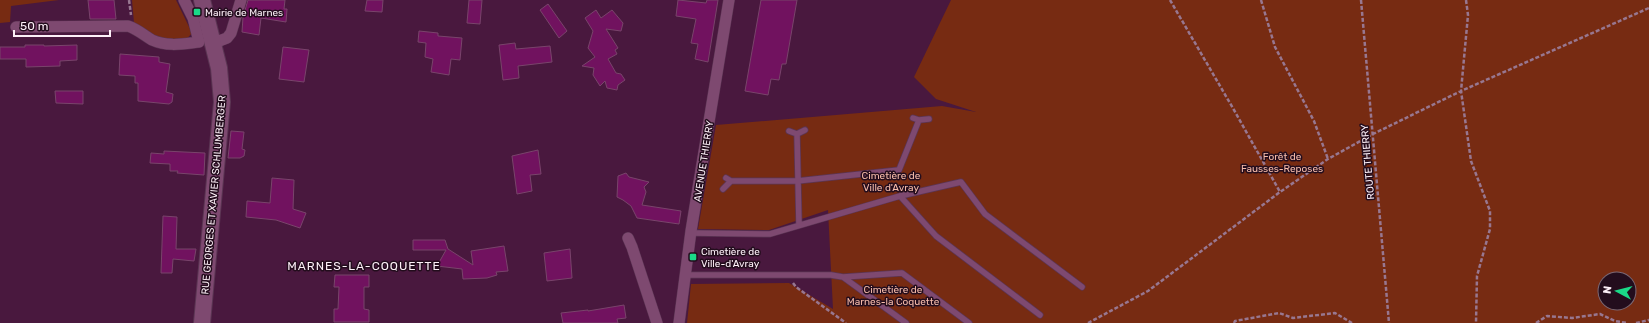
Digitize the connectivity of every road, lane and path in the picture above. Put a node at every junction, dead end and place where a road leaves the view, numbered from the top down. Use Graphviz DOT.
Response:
graph roads {
  1 [pos="184,0"];
  2 [pos="202,0"];
  3 [pos="241,0"];
  4 [pos="729,0"];
  5 [pos="1170,0"];
  6 [pos="1261,0"];
  7 [pos="1361,0"];
  8 [pos="1466,0"];
  9 [pos="1649,8"];
  10 [pos="16,28"];
  11 [pos="206,43"];
  12 [pos="1461,92"];
  13 [pos="913,118"];
  14 [pos="929,119"];
  15 [pos="919,120"];
  16 [pos="805,130"];
  17 [pos="789,131"];
  18 [pos="797,134"];
  19 [pos="1373,134"];
  20 [pos="1328,159"];
  21 [pos="797,181"];
  22 [pos="724,189"];
  23 [pos="1280,192"];
  24 [pos="900,196"];
  25 [pos="799,225"];
  26 [pos="691,233"];
  27 [pos="628,238"];
  28 [pos="684,275"];
  29 [pos="787,275"];
  30 [pos="844,276"];
  31 [pos="1082,287"];
  32 [pos="1040,315"];
  33 [pos="1649,320"];
  34 [pos="202,323"];
  35 [pos="657,323"];
  36 [pos="679,323"];
  37 [pos="846,323"];
  38 [pos="906,323"];
  39 [pos="969,323"];
  40 [pos="1088,323"];
  41 [pos="1234,323"];
  42 [pos="1352,323"];
  43 [pos="1389,323"];
  44 [pos="1476,323"];
  45 [pos="1536,323"];
  46 [pos="1627,323"];
  47 [pos="1636,323"];
  1 -- 11 [label="street"];
  2 -- 11 [label="main road, RUE GEORGES ET XAVIER SCHLUMBERGER"];
  3 -- 11 [label="street"];
  4 -- 26 [label="street, AVENUE THIERRY"];
  5 -- 23 [label="path"];
  6 -- 20 [label="path"];
  7 -- 19 [label="path, ROUTE THIERRY"];
  8 -- 12 [label="path"];
  9 -- 12 [label="path"];
  10 -- 11 [label="street"];
  11 -- 34 [label="main road, RUE GEORGES ET XAVIER SCHLUMBERGER"];
  12 -- 19 [label="path"];
  12 -- 44 [label="path"];
  13 -- 15 [label="lane"];
  14 -- 15 [label="lane"];
  15 -- 21 [label="lane"];
  16 -- 18 [label="lane"];
  17 -- 18 [label="lane"];
  18 -- 21 [label="lane"];
  19 -- 20 [label="path"];
  19 -- 43 [label="path, ROUTE THIERRY"];
  20 -- 23 [label="path"];
  21 -- 22 [label="lane"];
  21 -- 25 [label="lane"];
  23 -- 40 [label="path"];
  24 -- 25 [label="lane"];
  24 -- 31 [label="lane"];
  24 -- 32 [label="lane"];
  25 -- 26 [label="lane"];
  26 -- 28 [label="street, AVENUE THIERRY"];
  27 -- 35 [label="street"];
  28 -- 29 [label="lane"];
  28 -- 36 [label="street, AVENUE THIERRY"];
  29 -- 30 [label="lane"];
  29 -- 37 [label="path"];
  30 -- 38 [label="lane"];
  30 -- 39 [label="lane"];
  33 -- 47 [label="path"];
  41 -- 42 [label="path"];
  45 -- 46 [label="path"];
}
